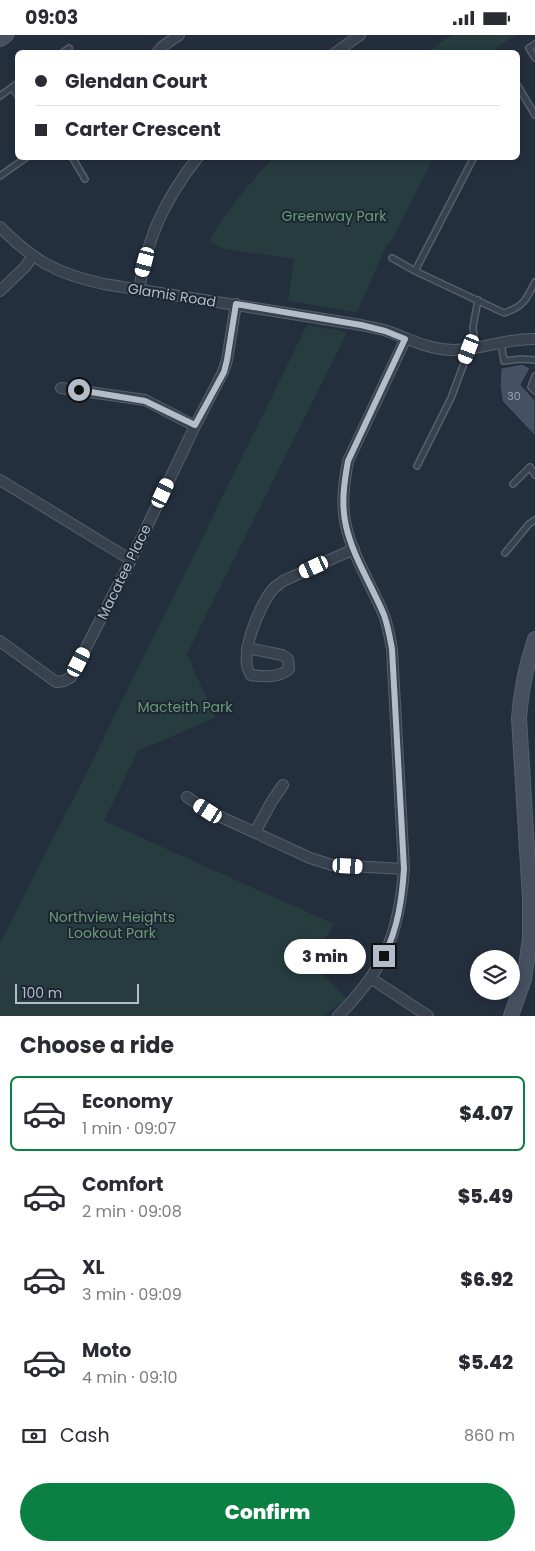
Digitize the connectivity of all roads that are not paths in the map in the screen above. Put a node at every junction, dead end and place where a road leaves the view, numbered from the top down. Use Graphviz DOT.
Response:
graph roads {
  1 [pos="6,35"];
  2 [pos="180,35"];
  3 [pos="360,35"];
  4 [pos="0,39"];
  5 [pos="535,44"];
  6 [pos="69,48"];
  7 [pos="66,50"];
  8 [pos="160,50"];
  9 [pos="338,50"];
  10 [pos="535,58"];
  11 [pos="15,85"];
  12 [pos="12,87"];
  13 [pos="520,89"];
  14 [pos="15,92"];
  15 [pos="0,95"];
  16 [pos="535,115"];
  17 [pos="23,160"];
  18 [pos="74,160"];
  19 [pos="196,160"];
  20 [pos="472,160"];
  21 [pos="0,176"];
  22 [pos="86,179"];
  23 [pos="0,227"];
  24 [pos="32,257"];
  25 [pos="392,258"];
  26 [pos="415,271"];
  27 [pos="535,282"];
  28 [pos="139,289"];
  29 [pos="0,291"];
  30 [pos="478,300"];
  31 [pos="236,304"];
  32 [pos="405,339"];
  33 [pos="535,339"];
  34 [pos="500,342"];
  35 [pos="472,349"];
  36 [pos="535,360"];
  37 [pos="535,376"];
  38 [pos="61,388"];
  39 [pos="535,391"];
  40 [pos="195,425"];
  41 [pos="416,465"];
  42 [pos="535,475"];
  43 [pos="0,481"];
  44 [pos="513,484"];
  45 [pos="535,520"];
  46 [pos="354,549"];
  47 [pos="505,553"];
  48 [pos="131,560"];
  49 [pos="535,639"];
  50 [pos="0,641"];
  51 [pos="247,648"];
  52 [pos="284,785"];
  53 [pos="187,797"];
  54 [pos="255,833"];
  55 [pos="404,869"];
  56 [pos="372,979"];
  57 [pos="530,980"];
  58 [pos="338,1016"];
  59 [pos="428,1016"];
  60 [pos="511,1016"];
  1 -- 4 [label="street"];
  2 -- 8 [label="street"];
  3 -- 9 [label="street"];
  5 -- 10 [label="lane"];
  6 -- 7 [label="lane"];
  11 -- 12 [label="lane"];
  12 -- 14 [label="lane"];
  12 -- 15 [label="lane"];
  13 -- 16 [label="lane"];
  17 -- 21 [label="lane"];
  18 -- 22 [label="lane"];
  19 -- 28 [label="street"];
  20 -- 26 [label="lane"];
  23 -- 24 [label="street, Glamis Road"];
  24 -- 28 [label="street, Glamis Road"];
  24 -- 29 [label="street"];
  25 -- 26 [label="lane"];
  26 -- 30 [label="lane"];
  27 -- 30 [label="lane"];
  28 -- 31 [label="street, Glamis Road"];
  30 -- 35 [label="lane"];
  31 -- 32 [label="street, Glamis Road"];
  31 -- 40 [label="street, Macatee Place"];
  32 -- 35 [label="street, Glamis Road"];
  32 -- 46 [label="street"];
  33 -- 34 [label="street, Glamis Road"];
  34 -- 35 [label="street, Glamis Road"];
  34 -- 36 [label="lane"];
  35 -- 41 [label="lane"];
  37 -- 39 [label="lane"];
  38 -- 40 [label="street"];
  40 -- 48 [label="street, Macatee Place"];
  42 -- 44 [label="lane"];
  43 -- 48 [label="street"];
  45 -- 47 [label="lane"];
  46 -- 51 [label="street"];
  46 -- 55 [label="street"];
  48 -- 50 [label="street, Macatee Place"];
  49 -- 57 [label="street"];
  52 -- 54 [label="street"];
  53 -- 54 [label="street"];
  54 -- 55 [label="street"];
  55 -- 56 [label="street"];
  56 -- 58 [label="street"];
  56 -- 59 [label="street"];
  57 -- 60 [label="street"];
}
